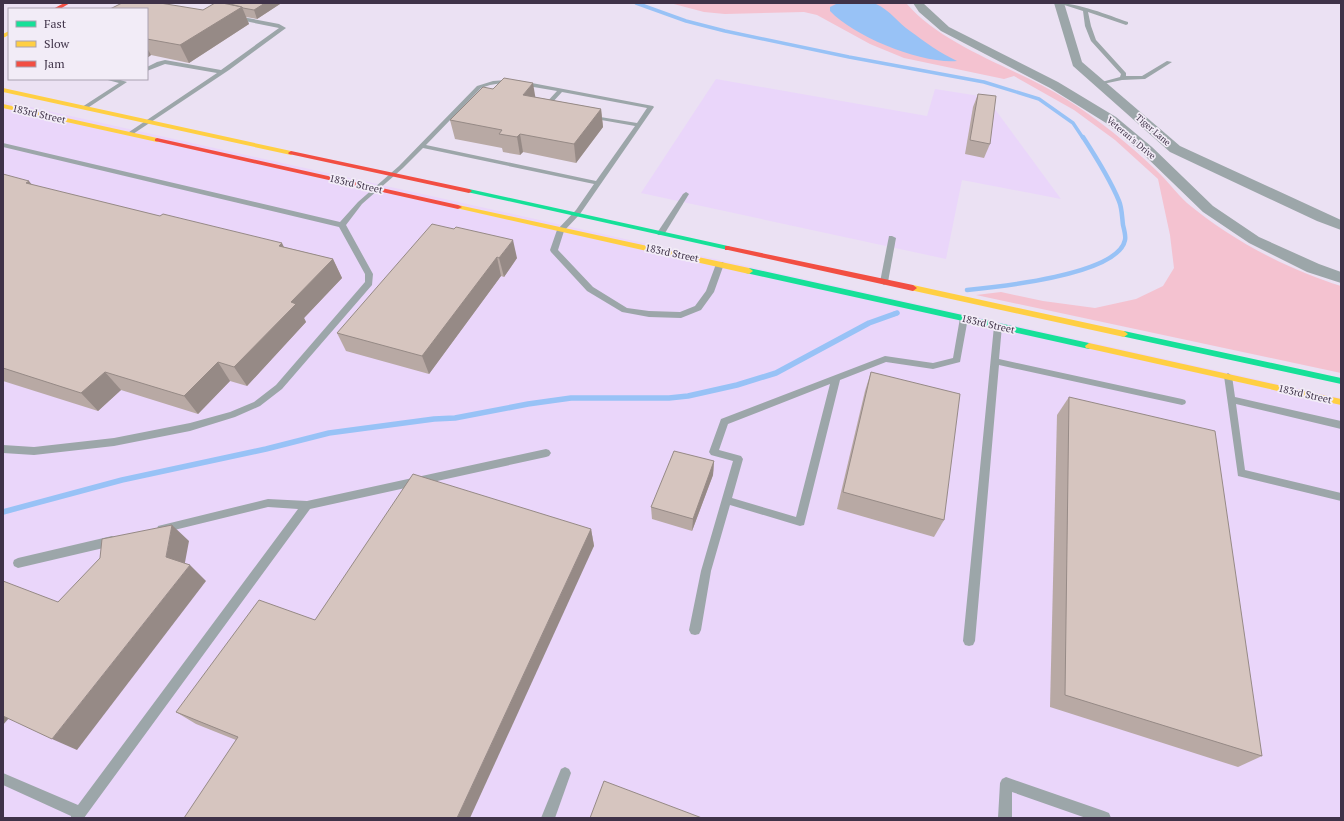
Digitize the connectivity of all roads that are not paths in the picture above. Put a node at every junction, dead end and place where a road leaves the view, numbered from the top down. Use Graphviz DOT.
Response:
graph roads {
  1 [pos="68,3"];
  2 [pos="918,3"];
  3 [pos="1060,3"];
  4 [pos="58,8"];
  5 [pos="1085,10"];
  6 [pos="233,17"];
  7 [pos="1126,23"];
  8 [pos="1169,62"];
  9 [pos="148,68"];
  10 [pos="222,72"];
  11 [pos="1122,78"];
  12 [pos="117,80"];
  13 [pos="127,81"];
  14 [pos="1100,84"];
  15 [pos="3,90"];
  16 [pos="561,90"];
  17 [pos="3,106"];
  18 [pos="84,108"];
  19 [pos="558,110"];
  20 [pos="580,114"];
  21 [pos="149,122"];
  22 [pos="638,125"];
  23 [pos="131,133"];
  24 [pos="3,145"];
  25 [pos="422,146"];
  26 [pos="392,174"];
  27 [pos="598,183"];
  28 [pos="376,188"];
  29 [pos="686,194"];
  30 [pos="576,215"];
  31 [pos="1341,224"];
  32 [pos="342,225"];
  33 [pos="561,230"];
  34 [pos="661,233"];
  35 [pos="892,238"];
  36 [pos="720,264"];
  37 [pos="1341,278"];
  38 [pos="884,282"];
  39 [pos="964,318"];
  40 [pos="998,326"];
  41 [pos="995,361"];
  42 [pos="1228,376"];
  43 [pos="836,378"];
  44 [pos="1341,380"];
  45 [pos="1231,399"];
  46 [pos="1182,402"];
  47 [pos="1341,402"];
  48 [pos="1341,425"];
  49 [pos="3,449"];
  50 [pos="546,453"];
  51 [pos="1341,497"];
  52 [pos="726,500"];
  53 [pos="307,505"];
  54 [pos="155,530"];
  55 [pos="124,538"];
  56 [pos="18,563"];
  57 [pos="695,630"];
  58 [pos="969,641"];
  59 [pos="565,773"];
  60 [pos="3,779"];
  61 [pos="78,816"];
  62 [pos="548,818"];
  63 [pos="1005,818"];
  64 [pos="1104,818"];
  1 -- 4 [label="street"];
  2 -- 37 [label="street, Veteran's Drive"];
  3 -- 5 [label="lane"];
  3 -- 14 [label="street, Tiger Lane"];
  5 -- 7 [label="lane"];
  5 -- 11 [label="lane"];
  6 -- 10 [label="lane"];
  8 -- 11 [label="lane"];
  9 -- 10 [label="lane"];
  10 -- 21 [label="lane"];
  11 -- 14 [label="lane"];
  12 -- 13 [label="lane"];
  13 -- 18 [label="lane"];
  14 -- 31 [label="street, Tiger Lane"];
  15 -- 18 [label="street, 183rd Street"];
  16 -- 19 [label="lane"];
  16 -- 22 [label="lane"];
  16 -- 25 [label="lane"];
  17 -- 23 [label="street, 183rd Street"];
  18 -- 21 [label="street, 183rd Street"];
  20 -- 22 [label="lane"];
  21 -- 23 [label="lane"];
  21 -- 26 [label="street, 183rd Street"];
  22 -- 27 [label="lane"];
  23 -- 28 [label="street, 183rd Street"];
  24 -- 32 [label="lane"];
  25 -- 26 [label="lane"];
  25 -- 27 [label="lane"];
  26 -- 28 [label="lane"];
  26 -- 30 [label="street, 183rd Street"];
  27 -- 30 [label="lane"];
  28 -- 32 [label="lane"];
  28 -- 33 [label="street, 183rd Street"];
  29 -- 34 [label="lane"];
  30 -- 33 [label="lane"];
  30 -- 34 [label="street, 183rd Street"];
  32 -- 49 [label="lane"];
  33 -- 36 [label="street, 183rd Street"];
  33 -- 36 [label="lane"];
  34 -- 38 [label="street, 183rd Street"];
  35 -- 38 [label="lane"];
  36 -- 39 [label="street, 183rd Street"];
  38 -- 44 [label="street, 183rd Street"];
  39 -- 40 [label="street, 183rd Street"];
  39 -- 43 [label="lane"];
  40 -- 41 [label="lane"];
  40 -- 42 [label="street, 183rd Street"];
  41 -- 46 [label="lane"];
  41 -- 58 [label="lane"];
  42 -- 45 [label="lane"];
  42 -- 47 [label="street, 183rd Street"];
  43 -- 52 [label="lane"];
  43 -- 52 [label="lane"];
  45 -- 48 [label="lane"];
  45 -- 51 [label="lane"];
  50 -- 53 [label="lane"];
  52 -- 57 [label="lane"];
  53 -- 54 [label="lane"];
  53 -- 61 [label="lane"];
  55 -- 56 [label="lane"];
  59 -- 62 [label="lane"];
  60 -- 61 [label="lane"];
  63 -- 64 [label="lane"];
}
